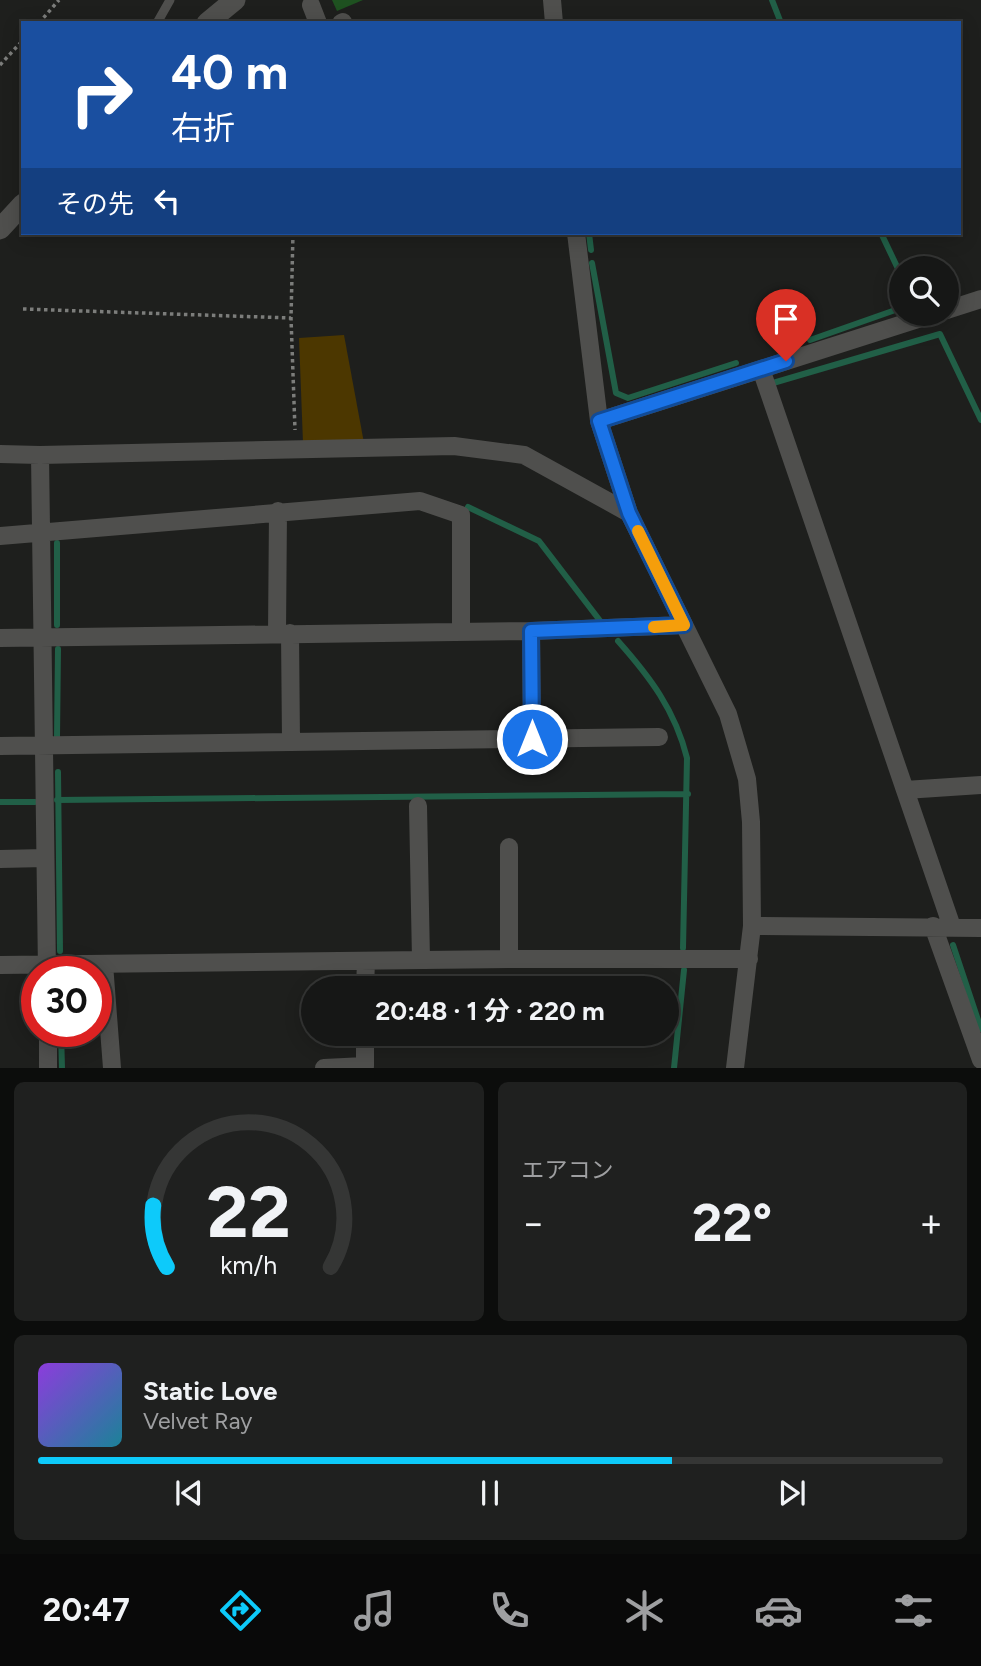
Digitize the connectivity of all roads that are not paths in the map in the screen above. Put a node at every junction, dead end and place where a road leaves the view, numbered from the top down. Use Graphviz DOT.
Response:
graph roads {
  1 [pos="170,0"];
  2 [pos="235,0"];
  3 [pos="552,0"];
  4 [pos="311,5"];
  5 [pos="158,21"];
  6 [pos="209,21"];
  7 [pos="317,21"];
  8 [pos="554,21"];
  9 [pos="21,206"];
  10 [pos="0,229"];
  11 [pos="576,235"];
  12 [pos="981,299"];
  13 [pos="959,306"];
  14 [pos="896,326"];
  15 [pos="761,369"];
  16 [pos="599,421"];
  17 [pos="0,454"];
  18 [pos="40,455"];
  19 [pos="278,511"];
  20 [pos="629,513"];
  21 [pos="41,534"];
  22 [pos="0,536"];
  23 [pos="684,625"];
  24 [pos="461,631"];
  25 [pos="531,631"];
  26 [pos="283,633"];
  27 [pos="0,638"];
  28 [pos="42,638"];
  29 [pos="659,737"];
  30 [pos="532,739"];
  31 [pos="292,742"];
  32 [pos="0,746"];
  33 [pos="44,746"];
  34 [pos="981,785"];
  35 [pos="905,790"];
  36 [pos="418,806"];
  37 [pos="509,847"];
  38 [pos="45,858"];
  39 [pos="0,859"];
  40 [pos="752,926"];
  41 [pos="933,926"];
  42 [pos="952,927"];
  43 [pos="981,928"];
  44 [pos="47,956"];
  45 [pos="509,958"];
  46 [pos="749,959"];
  47 [pos="421,960"];
  48 [pos="366,961"];
  49 [pos="112,964"];
  50 [pos="0,965"];
  51 [pos="21,966"];
  52 [pos="365,976"];
  53 [pos="365,1046"];
  54 [pos="48,1047"];
  55 [pos="110,1047"];
  56 [pos="981,1060"];
  57 [pos="48,1068"];
  58 [pos="112,1068"];
  59 [pos="324,1068"];
  60 [pos="735,1068"];
  1 -- 5 [label="lane"];
  2 -- 6 [label="street"];
  3 -- 8 [label="street"];
  4 -- 7 [label="street"];
  9 -- 10 [label="street"];
  11 -- 16 [label="street"];
  12 -- 13 [label="street"];
  14 -- 15 [label="street"];
  15 -- 16 [label="street"];
  15 -- 35 [label="street"];
  16 -- 20 [label="street"];
  17 -- 18 [label="street"];
  18 -- 20 [label="street"];
  18 -- 21 [label="street"];
  19 -- 21 [label="street"];
  19 -- 24 [label="street"];
  19 -- 26 [label="street"];
  20 -- 23 [label="street"];
  21 -- 22 [label="street"];
  21 -- 28 [label="street"];
  23 -- 25 [label="street"];
  23 -- 40 [label="street"];
  24 -- 25 [label="street"];
  24 -- 26 [label="street"];
  25 -- 30 [label="street"];
  26 -- 28 [label="street"];
  26 -- 31 [label="street"];
  27 -- 28 [label="street"];
  28 -- 33 [label="street"];
  29 -- 30 [label="street"];
  30 -- 31 [label="street"];
  31 -- 33 [label="street"];
  32 -- 33 [label="street"];
  33 -- 38 [label="street"];
  34 -- 35 [label="street"];
  35 -- 42 [label="street"];
  36 -- 47 [label="street"];
  37 -- 45 [label="street"];
  38 -- 39 [label="street"];
  38 -- 44 [label="street"];
  40 -- 41 [label="street"];
  40 -- 46 [label="street"];
  41 -- 42 [label="street"];
  41 -- 56 [label="street"];
  42 -- 43 [label="street"];
  45 -- 46 [label="street"];
  45 -- 47 [label="street"];
  46 -- 60 [label="street"];
  47 -- 48 [label="street"];
  48 -- 49 [label="street"];
  48 -- 52 [label="street"];
  50 -- 51 [label="street"];
  53 -- 59 [label="street"];
  54 -- 57 [label="street"];
  55 -- 58 [label="street"];
}
